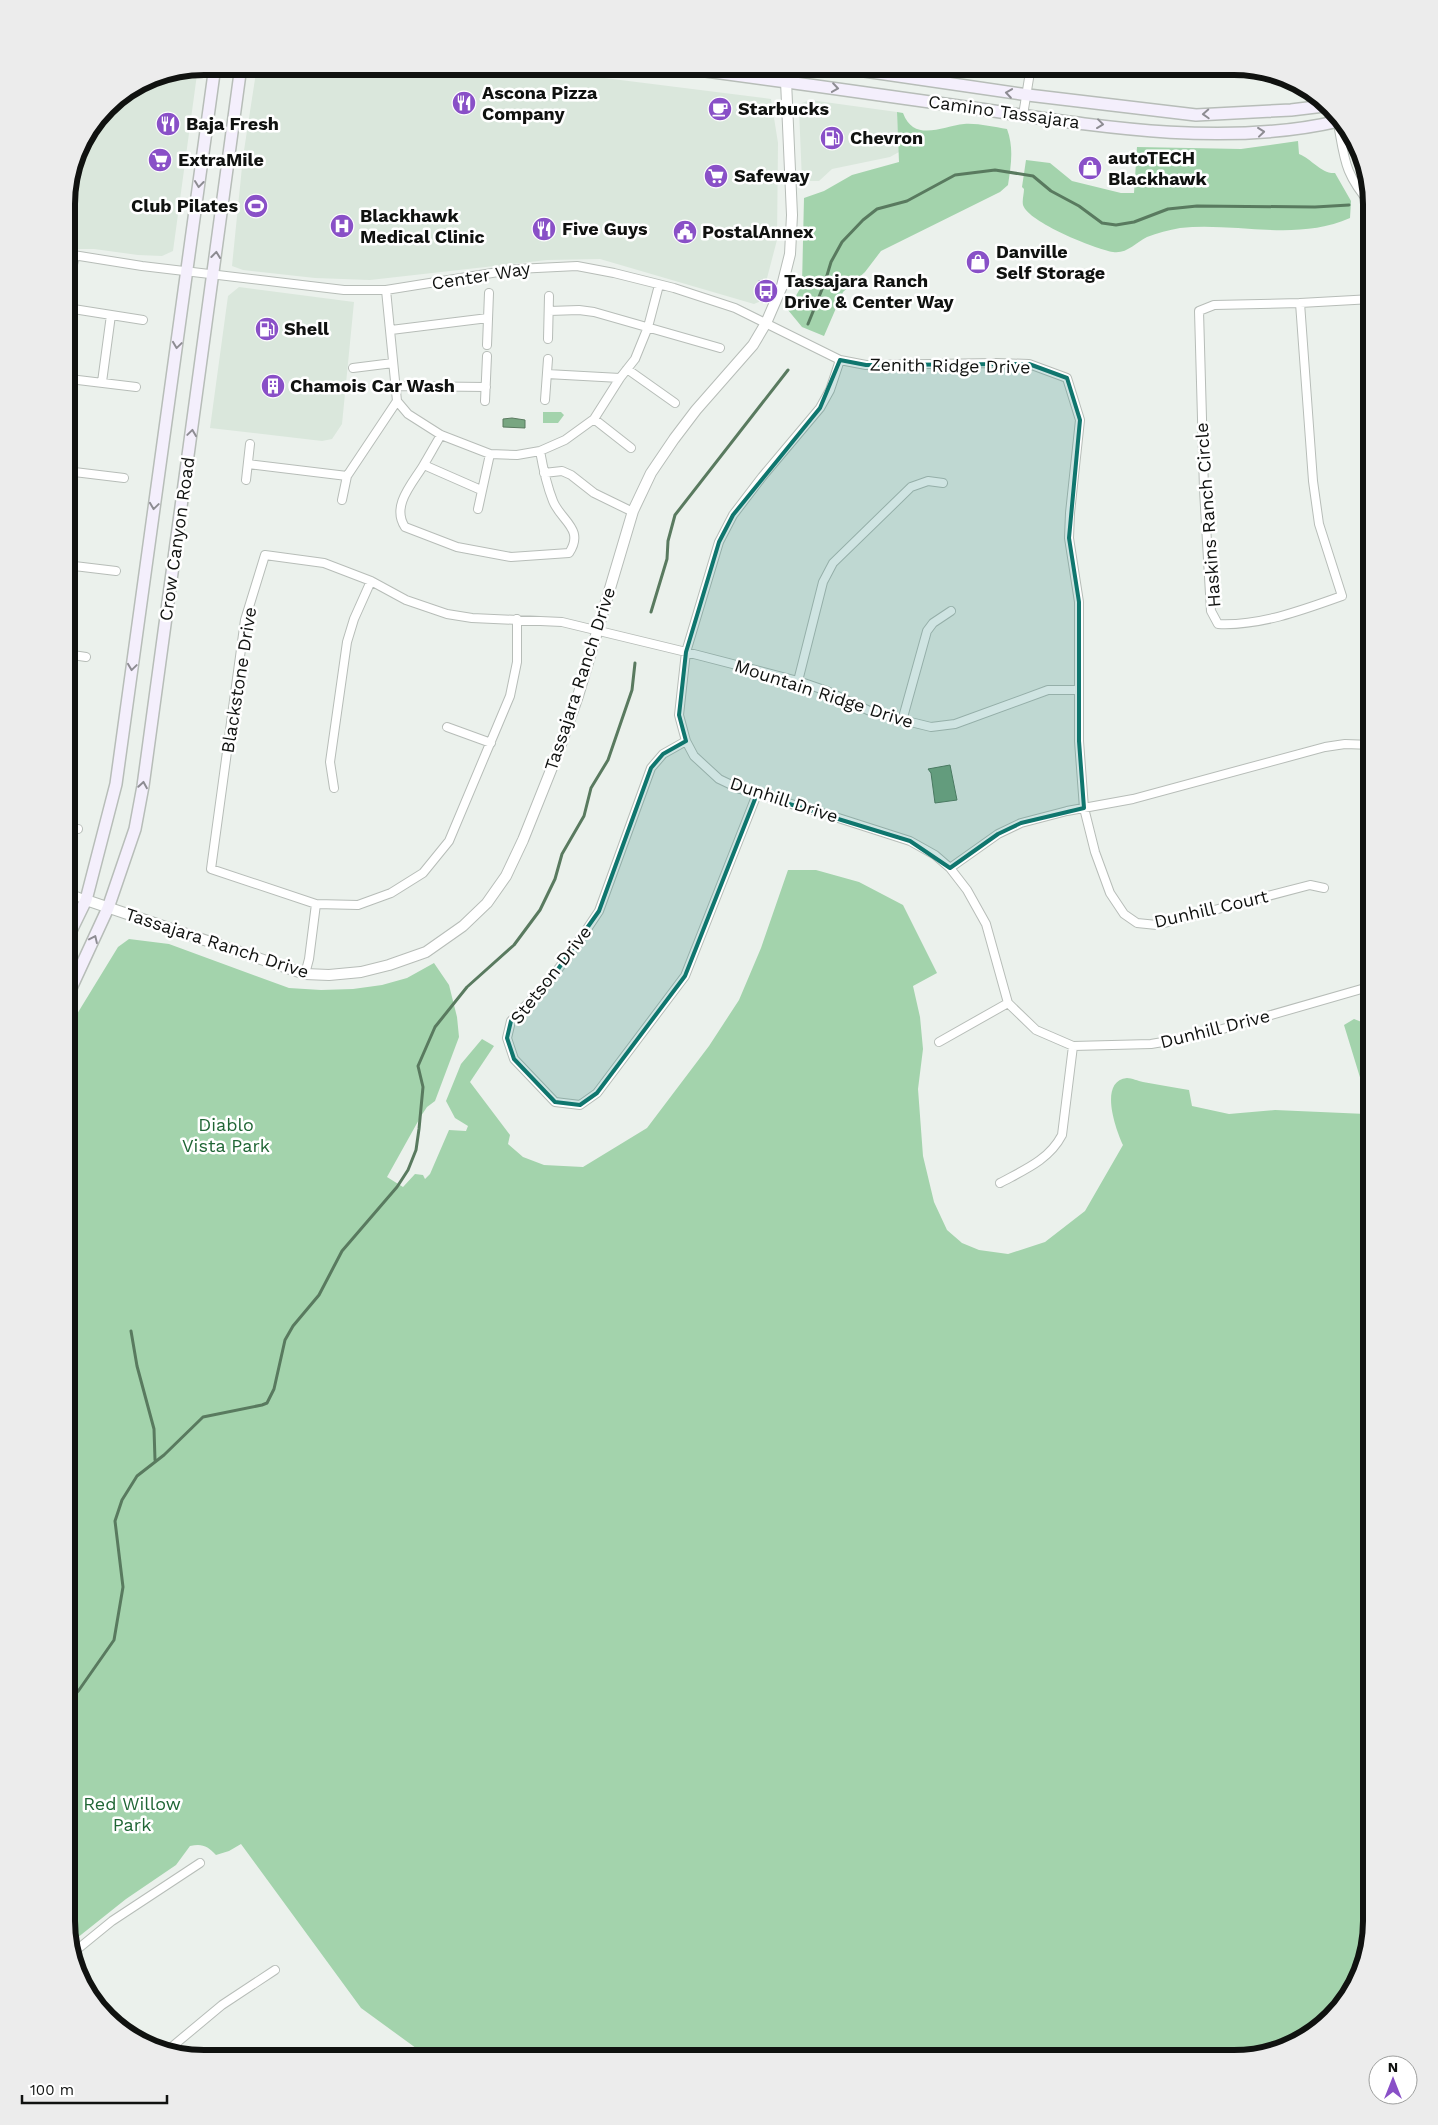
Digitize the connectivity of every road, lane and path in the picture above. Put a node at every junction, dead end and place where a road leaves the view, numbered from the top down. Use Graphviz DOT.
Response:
graph roads {
  1 [pos="214,75"];
  2 [pos="240,75"];
  3 [pos="739,75"];
  4 [pos="787,75"];
  5 [pos="889,75"];
  6 [pos="1030,75"];
  7 [pos="786,81"];
  8 [pos="1028,96"];
  9 [pos="1318,107"];
  10 [pos="1023,115"];
  11 [pos="1332,121"];
  12 [pos="1340,130"];
  13 [pos="1362,194"];
  14 [pos="75,256"];
  15 [pos="188,271"];
  16 [pos="214,274"];
  17 [pos="659,285"];
  18 [pos="386,290"];
  19 [pos="489,293"];
  20 [pos="549,296"];
  21 [pos="1363,299"];
  22 [pos="1300,303"];
  23 [pos="75,309"];
  24 [pos="548,311"];
  25 [pos="111,315"];
  26 [pos="488,318"];
  27 [pos="143,320"];
  28 [pos="766,323"];
  29 [pos="648,327"];
  30 [pos="391,330"];
  31 [pos="548,338"];
  32 [pos="487,345"];
  33 [pos="720,348"];
  34 [pos="487,356"];
  35 [pos="548,359"];
  36 [pos="840,360"];
  37 [pos="393,363"];
  38 [pos="353,368"];
  39 [pos="627,369"];
  40 [pos="547,374"];
  41 [pos="620,378"];
  42 [pos="78,380"];
  43 [pos="102,382"];
  44 [pos="395,386"];
  45 [pos="136,387"];
  46 [pos="486,387"];
  47 [pos="545,400"];
  48 [pos="397,401"];
  49 [pos="485,401"];
  50 [pos="675,403"];
  51 [pos="594,419"];
  52 [pos="440,435"];
  53 [pos="250,444"];
  54 [pos="631,448"];
  55 [pos="540,451"];
  56 [pos="490,454"];
  57 [pos="248,464"];
  58 [pos="424,465"];
  59 [pos="75,472"];
  60 [pos="544,473"];
  61 [pos="347,476"];
  62 [pos="124,478"];
  63 [pos="246,480"];
  64 [pos="944,483"];
  65 [pos="481,490"];
  66 [pos="342,500"];
  67 [pos="478,509"];
  68 [pos="633,512"];
  69 [pos="75,566"];
  70 [pos="116,571"];
  71 [pos="371,581"];
  72 [pos="951,611"];
  73 [pos="517,619"];
  74 [pos="597,630"];
  75 [pos="686,652"];
  76 [pos="75,655"];
  77 [pos="86,657"];
  78 [pos="798,681"];
  79 [pos="1078,690"];
  80 [pos="902,721"];
  81 [pos="447,727"];
  82 [pos="686,742"];
  83 [pos="491,743"];
  84 [pos="1363,745"];
  85 [pos="334,788"];
  86 [pos="757,794"];
  87 [pos="1084,808"];
  88 [pos="75,829"];
  89 [pos="78,829"];
  90 [pos="950,868"];
  91 [pos="1324,888"];
  92 [pos="75,896"];
  93 [pos="86,900"];
  94 [pos="316,904"];
  95 [pos="108,908"];
  96 [pos="75,923"];
  97 [pos="305,974"];
  98 [pos="75,980"];
  99 [pos="1363,989"];
  100 [pos="1008,1003"];
  101 [pos="939,1042"];
  102 [pos="1073,1046"];
  103 [pos="1000,1183"];
  104 [pos="200,1863"];
  105 [pos="78,1949"];
  106 [pos="275,1970"];
  107 [pos="173,2046"];
  1 -- 15 [label="main road, Crow Canyon Road, one-way"];
  16 -- 2 [label="main road, Crow Canyon Road, one-way"];
  3 -- 7 [label="main road, Camino Tassajara"];
  4 -- 7 [label="street, Tassajara Ranch Drive"];
  8 -- 5 [label="main road, Camino Tassajara, one-way"];
  6 -- 8 [label="street"];
  7 -- 10 [label="main road, Camino Tassajara, one-way"];
  7 -- 28 [label="street, Tassajara Ranch Drive"];
  9 -- 8 [label="main road, Camino Tassajara, one-way"];
  8 -- 10 [label="street"];
  10 -- 11 [label="main road, Camino Tassajara, one-way"];
  12 -- 13 [label="street"];
  14 -- 15 [label="street, Center Way"];
  15 -- 16 [label="street, Center Way"];
  15 -- 93 [label="main road, Crow Canyon Road, one-way"];
  16 -- 18 [label="street, Center Way"];
  95 -- 16 [label="main road, Crow Canyon Road, one-way"];
  17 -- 18 [label="street, Center Way"];
  17 -- 28 [label="street, Center Way"];
  17 -- 29 [label="street"];
  18 -- 30 [label="street"];
  19 -- 26 [label="street"];
  20 -- 24 [label="street"];
  21 -- 22 [label="street"];
  22 -- 22 [label="street, Haskins Ranch Circle"];
  23 -- 25 [label="street"];
  24 -- 29 [label="street"];
  24 -- 31 [label="street"];
  25 -- 27 [label="street"];
  25 -- 43 [label="street"];
  26 -- 30 [label="street"];
  26 -- 32 [label="street"];
  28 -- 36 [label="street, Zenith Ridge Drive"];
  28 -- 68 [label="street, Tassajara Ranch Drive"];
  29 -- 33 [label="street"];
  29 -- 39 [label="street"];
  30 -- 37 [label="street"];
  34 -- 46 [label="street"];
  35 -- 40 [label="street"];
  36 -- 75 [label="street, Dunhill Drive"];
  36 -- 79 [label="street, Zenith Ridge Drive"];
  37 -- 38 [label="street"];
  37 -- 44 [label="street"];
  39 -- 41 [label="street"];
  39 -- 50 [label="street"];
  40 -- 41 [label="street"];
  40 -- 47 [label="street"];
  41 -- 51 [label="street"];
  42 -- 43 [label="street"];
  43 -- 45 [label="street"];
  44 -- 46 [label="street"];
  44 -- 48 [label="street"];
  46 -- 49 [label="street"];
  48 -- 52 [label="street"];
  48 -- 61 [label="street"];
  51 -- 54 [label="street"];
  51 -- 55 [label="street"];
  52 -- 56 [label="street"];
  52 -- 58 [label="street"];
  53 -- 57 [label="street"];
  55 -- 56 [label="street"];
  55 -- 60 [label="street"];
  56 -- 65 [label="street"];
  57 -- 61 [label="street"];
  57 -- 63 [label="street"];
  58 -- 60 [label="street"];
  58 -- 65 [label="street"];
  59 -- 62 [label="street"];
  60 -- 68 [label="street"];
  61 -- 66 [label="street"];
  64 -- 78 [label="street"];
  65 -- 67 [label="street"];
  68 -- 74 [label="street, Tassajara Ranch Drive"];
  69 -- 70 [label="street"];
  71 -- 73 [label="street, Blackstone Drive"];
  71 -- 85 [label="street"];
  71 -- 94 [label="street, Blackstone Drive"];
  72 -- 80 [label="street"];
  73 -- 74 [label="street, Blackstone Drive"];
  73 -- 83 [label="street, Blackstone Drive"];
  74 -- 75 [label="street, Mountain Ridge Drive"];
  74 -- 97 [label="street, Tassajara Ranch Drive"];
  75 -- 78 [label="street, Mountain Ridge Drive"];
  75 -- 82 [label="street, Dunhill Drive"];
  76 -- 77 [label="street"];
  78 -- 80 [label="street, Mountain Ridge Drive"];
  79 -- 80 [label="street, Mountain Ridge Drive"];
  79 -- 87 [label="street, Zenith Ridge Drive"];
  81 -- 83 [label="street"];
  82 -- 86 [label="street, Dunhill Drive"];
  82 -- 86 [label="street, Stetson Drive"];
  83 -- 94 [label="street, Blackstone Drive"];
  84 -- 87 [label="street"];
  86 -- 90 [label="street, Dunhill Drive"];
  87 -- 90 [label="street"];
  87 -- 91 [label="street, Dunhill Court"];
  88 -- 89 [label="street"];
  90 -- 100 [label="street, Dunhill Drive"];
  92 -- 93 [label="street"];
  93 -- 95 [label="street, Tassajara Ranch Drive"];
  93 -- 96 [label="main road, Crow Canyon Road"];
  94 -- 97 [label="street"];
  95 -- 97 [label="street, Tassajara Ranch Drive"];
  98 -- 95 [label="main road, Crow Canyon Road, one-way"];
  99 -- 102 [label="street, Dunhill Drive"];
  100 -- 101 [label="street"];
  100 -- 102 [label="street, Dunhill Drive"];
  102 -- 103 [label="street"];
  104 -- 105 [label="street"];
  106 -- 107 [label="street"];
}
